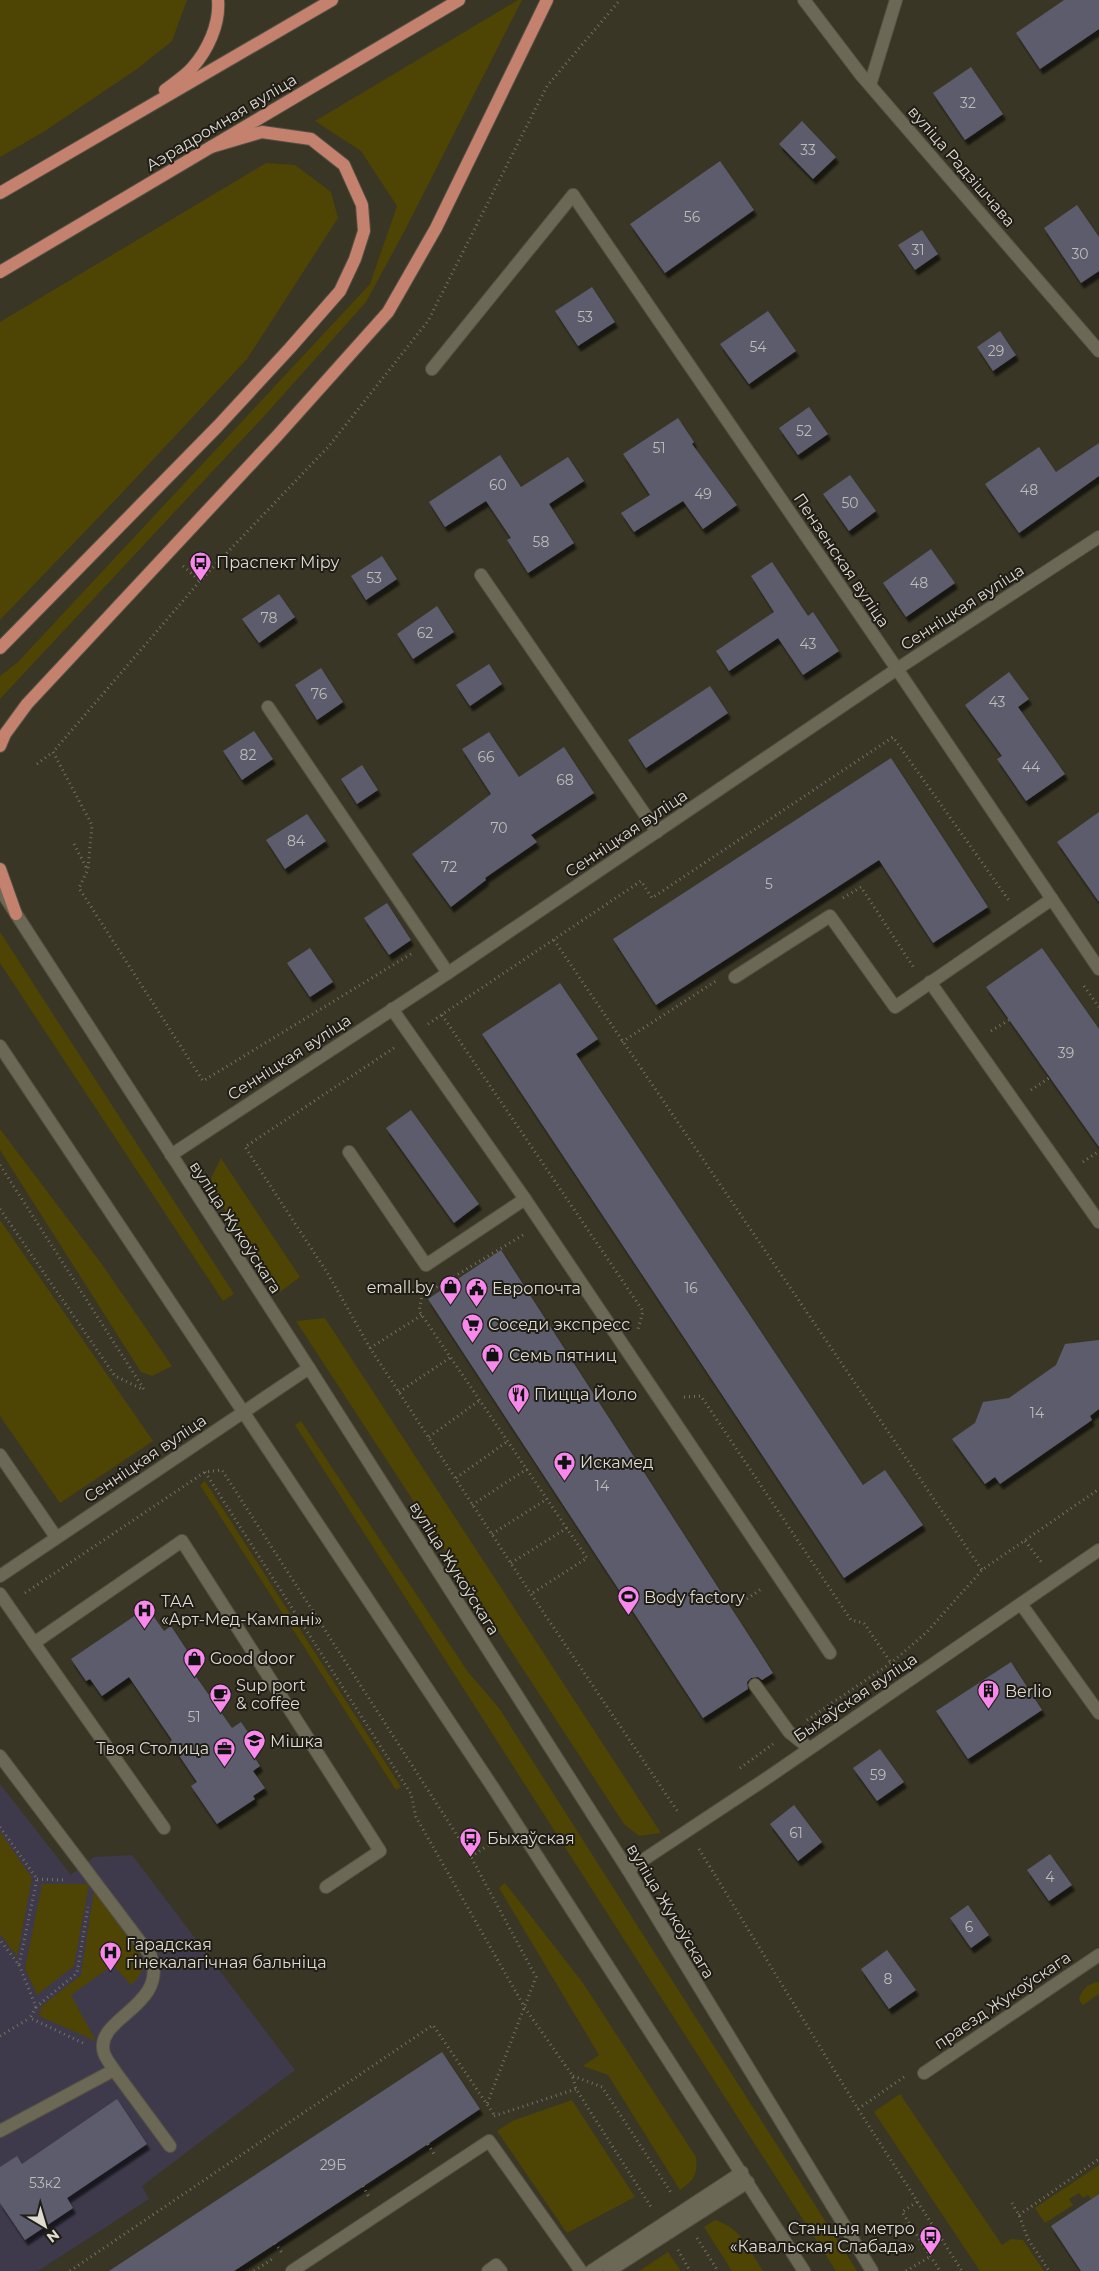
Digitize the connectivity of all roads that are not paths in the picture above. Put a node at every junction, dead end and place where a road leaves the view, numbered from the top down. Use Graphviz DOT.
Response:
graph roads {
  1 [pos="218,0"];
  2 [pos="332,0"];
  3 [pos="459,0"];
  4 [pos="547,0"];
  5 [pos="804,0"];
  6 [pos="896,0"];
  7 [pos="870,84"];
  8 [pos="136,114"];
  9 [pos="211,147"];
  10 [pos="0,193"];
  11 [pos="0,272"];
  12 [pos="1099,351"];
  13 [pos="432,369"];
  14 [pos="1099,537"];
  15 [pos="481,575"];
  16 [pos="0,648"];
  17 [pos="898,669"];
  18 [pos="268,708"];
  19 [pos="0,746"];
  20 [pos="657,832"];
  21 [pos="0,869"];
  22 [pos="0,888"];
  23 [pos="1052,899"];
  24 [pos="16,914"];
  25 [pos="1099,968"];
  26 [pos="448,973"];
  27 [pos="735,977"];
  28 [pos="930,982"];
  29 [pos="392,1009"];
  30 [pos="0,1046"];
  31 [pos="349,1152"];
  32 [pos="171,1155"];
  33 [pos="525,1199"];
  34 [pos="1099,1222"];
  35 [pos="309,1368"];
  36 [pos="242,1412"];
  37 [pos="0,1455"];
  38 [pos="56,1537"];
  39 [pos="1099,1550"];
  40 [pos="0,1576"];
  41 [pos="0,1594"];
  42 [pos="1021,1604"];
  43 [pos="34,1643"];
  44 [pos="830,1653"];
  45 [pos="755,1685"];
  46 [pos="1099,1713"];
  47 [pos="809,1748"];
  48 [pos="0,1756"];
  49 [pos="164,1828"];
  50 [pos="628,1870"];
  51 [pos="326,1887"];
  52 [pos="1099,1955"];
  53 [pos="114,2070"];
  54 [pos="924,2073"];
  55 [pos="0,2132"];
  56 [pos="170,2146"];
  57 [pos="745,2177"];
  58 [pos="665,2229"];
  59 [pos="292,2271"];
  60 [pos="488,2271"];
  61 [pos="501,2271"];
  62 [pos="581,2271"];
  63 [pos="591,2271"];
  64 [pos="609,2271"];
  65 [pos="804,2271"];
  66 [pos="872,2271"];
  1 -- 8 [label="main road"];
  2 -- 8 [label="main road"];
  3 -- 9 [label="main road, Аэрадромная вуліца"];
  4 -- 19 [label="main road"];
  5 -- 7 [label="street, вуліца Радзішчава"];
  6 -- 7 [label="street"];
  7 -- 12 [label="street, вуліца Радзішчава"];
  8 -- 10 [label="main road"];
  9 -- 11 [label="main road, Аэрадромная вуліца"];
  9 -- 16 [label="main road"];
  13 -- 17 [label="street, Пензенская вуліца"];
  14 -- 17 [label="street, Сенніцкая вуліца"];
  15 -- 20 [label="street"];
  17 -- 20 [label="street, Сенніцкая вуліца"];
  17 -- 23 [label="street, Пензенская вуліца"];
  18 -- 26 [label="street"];
  20 -- 26 [label="street, Сенніцкая вуліца"];
  21 -- 24 [label="main road"];
  22 -- 24 [label="street, вуліца Жукоўскага"];
  23 -- 25 [label="street, Пензенская вуліца"];
  23 -- 28 [label="street"];
  24 -- 32 [label="street, вуліца Жукоўскага"];
  26 -- 29 [label="street, Сенніцкая вуліца"];
  27 -- 28 [label="street"];
  28 -- 34 [label="street"];
  29 -- 32 [label="street, Сенніцкая вуліца"];
  29 -- 33 [label="street"];
  30 -- 36 [label="street"];
  31 -- 33 [label="street"];
  32 -- 35 [label="street, вуліца Жукоўскага"];
  33 -- 44 [label="street"];
  35 -- 36 [label="street, Сенніцкая вуліца"];
  35 -- 50 [label="street, вуліца Жукоўскага"];
  36 -- 38 [label="street, Сенніцкая вуліца"];
  36 -- 57 [label="street"];
  37 -- 38 [label="street"];
  38 -- 40 [label="street, Сенніцкая вуліца"];
  39 -- 42 [label="street, Быхаўская вуліца"];
  41 -- 43 [label="street"];
  42 -- 46 [label="street"];
  42 -- 47 [label="street, Быхаўская вуліца"];
  43 -- 49 [label="street"];
  43 -- 51 [label="street"];
  45 -- 47 [label="street"];
  47 -- 50 [label="street, Быхаўская вуліца"];
  48 -- 53 [label="street"];
  50 -- 66 [label="street, вуліца Жукоўскага"];
  52 -- 54 [label="street, праезд Жукоўскага"];
  53 -- 55 [label="street"];
  53 -- 56 [label="street"];
  57 -- 58 [label="street"];
  57 -- 65 [label="street"];
  58 -- 63 [label="street"];
  58 -- 64 [label="street"];
  59 -- 62 [label="street"];
  60 -- 61 [label="street"];
}
